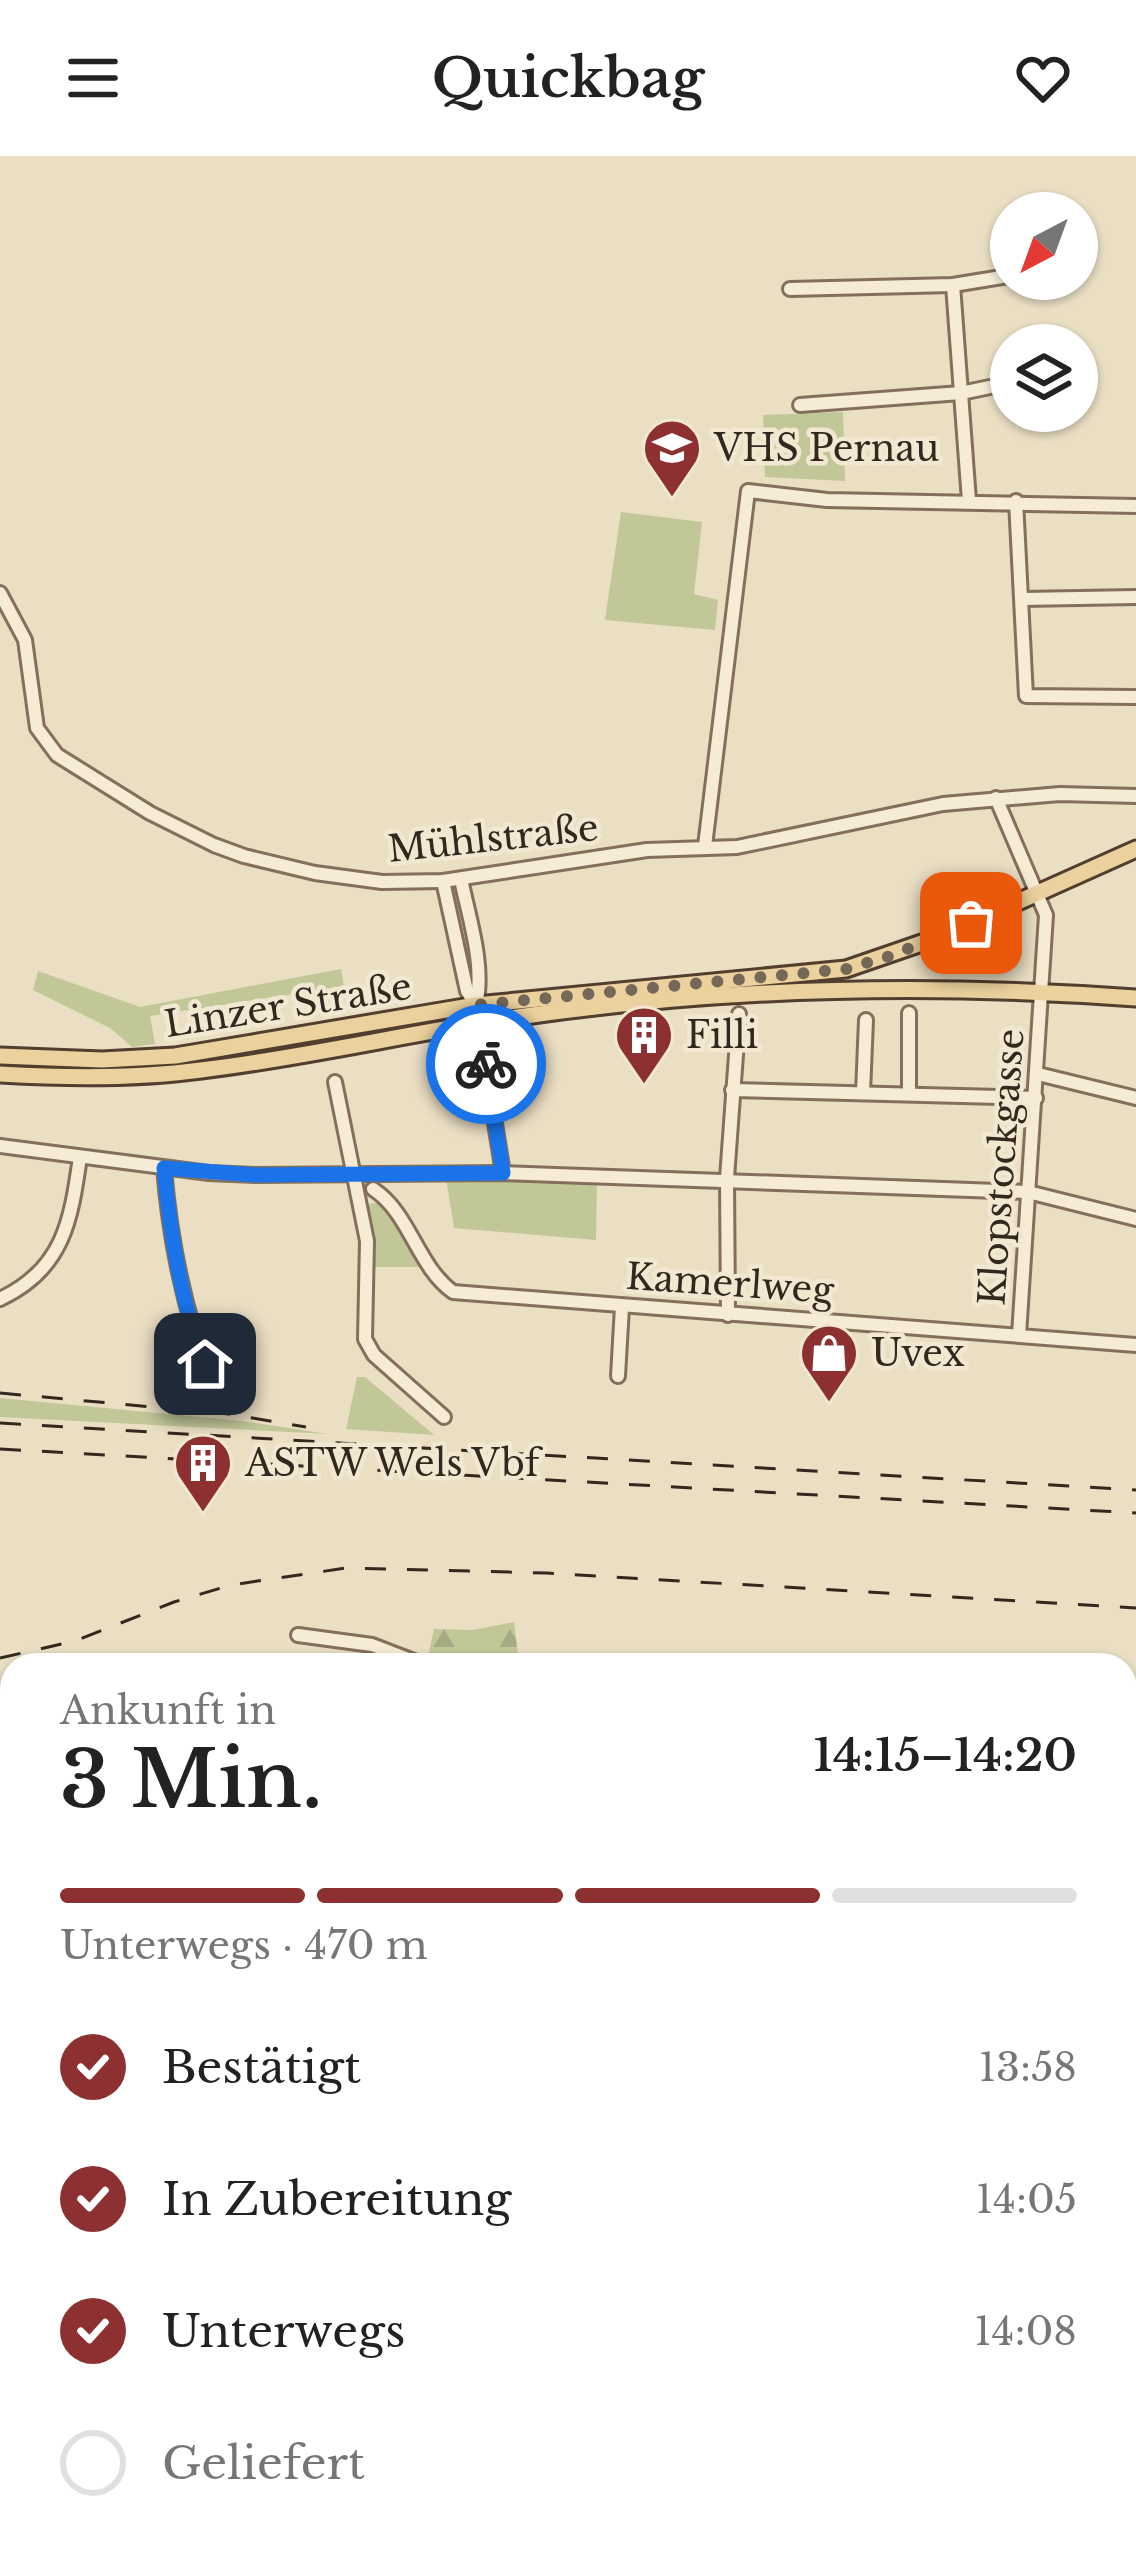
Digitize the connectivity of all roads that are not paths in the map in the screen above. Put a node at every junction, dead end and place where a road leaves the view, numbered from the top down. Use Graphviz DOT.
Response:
graph roads {
  1 [pos="990,279"];
  2 [pos="953,285"];
  3 [pos="790,289"];
  4 [pos="990,387"];
  5 [pos="961,394"];
  6 [pos="800,406"];
  7 [pos="968,501"];
  8 [pos="1016,501"];
  9 [pos="1136,506"];
  10 [pos="0,593"];
  11 [pos="1136,597"];
  12 [pos="1022,599"];
  13 [pos="1136,697"];
  14 [pos="1136,796"];
  15 [pos="996,798"];
  16 [pos="705,846"];
  17 [pos="1136,849"];
  18 [pos="461,879"];
  19 [pos="443,881"];
  20 [pos="1040,893"];
  21 [pos="1044,992"];
  22 [pos="1136,998"];
  23 [pos="909,1013"];
  24 [pos="477,1014"];
  25 [pos="739,1015"];
  26 [pos="866,1020"];
  27 [pos="0,1056"];
  28 [pos="0,1074"];
  29 [pos="1038,1074"];
  30 [pos="335,1082"];
  31 [pos="732,1090"];
  32 [pos="863,1093"];
  33 [pos="909,1094"];
  34 [pos="1036,1098"];
  35 [pos="1136,1098"];
  36 [pos="0,1146"];
  37 [pos="80,1157"];
  38 [pos="164,1168"];
  39 [pos="352,1173"];
  40 [pos="503,1173"];
  41 [pos="727,1178"];
  42 [pos="373,1189"];
  43 [pos="1028,1192"];
  44 [pos="1136,1219"];
  45 [pos="0,1299"];
  46 [pos="622,1306"];
  47 [pos="728,1315"];
  48 [pos="1019,1335"];
  49 [pos="1136,1345"];
  50 [pos="618,1376"];
  51 [pos="214,1388"];
  52 [pos="444,1417"];
  53 [pos="298,1634"];
  54 [pos="392,1653"];
  1 -- 2 [label="street"];
  2 -- 3 [label="street"];
  2 -- 5 [label="street"];
  4 -- 5 [label="street"];
  5 -- 6 [label="street"];
  5 -- 7 [label="street"];
  7 -- 8 [label="street"];
  7 -- 16 [label="street"];
  8 -- 9 [label="street"];
  8 -- 12 [label="street"];
  10 -- 19 [label="street, Mühlstraße"];
  11 -- 12 [label="street"];
  12 -- 13 [label="street"];
  14 -- 15 [label="street, Mühlstraße"];
  15 -- 16 [label="street, Mühlstraße"];
  15 -- 20 [label="street, Klopstockgasse"];
  16 -- 18 [label="street, Mühlstraße"];
  17 -- 20 [label="main road, Linzer Straße"];
  18 -- 19 [label="street, Mühlstraße"];
  18 -- 24 [label="street"];
  19 -- 24 [label="street"];
  20 -- 21 [label="street, Klopstockgasse"];
  20 -- 24 [label="main road, Linzer Straße"];
  21 -- 22 [label="main road, Linzer Straße"];
  21 -- 24 [label="main road, Linzer Straße"];
  21 -- 29 [label="street, Klopstockgasse"];
  23 -- 33 [label="street"];
  24 -- 27 [label="main road, Linzer Straße"];
  24 -- 28 [label="main road, Linzer Straße"];
  24 -- 40 [label="street"];
  25 -- 31 [label="street"];
  26 -- 32 [label="street"];
  29 -- 34 [label="street, Klopstockgasse"];
  29 -- 35 [label="street"];
  30 -- 39 [label="street"];
  31 -- 32 [label="street"];
  31 -- 41 [label="street"];
  32 -- 33 [label="street"];
  33 -- 34 [label="street"];
  34 -- 43 [label="street, Klopstockgasse"];
  36 -- 37 [label="street"];
  37 -- 38 [label="street"];
  37 -- 45 [label="street"];
  38 -- 39 [label="street"];
  38 -- 51 [label="street"];
  39 -- 40 [label="street"];
  39 -- 52 [label="street"];
  40 -- 41 [label="street"];
  41 -- 43 [label="street"];
  41 -- 47 [label="street"];
  42 -- 46 [label="street, Kamerlweg"];
  43 -- 44 [label="street"];
  43 -- 48 [label="street, Klopstockgasse"];
  46 -- 47 [label="street, Kamerlweg"];
  46 -- 50 [label="street"];
  47 -- 48 [label="street, Kamerlweg"];
  48 -- 49 [label="street, Kamerlweg"];
  53 -- 54 [label="street"];
}
